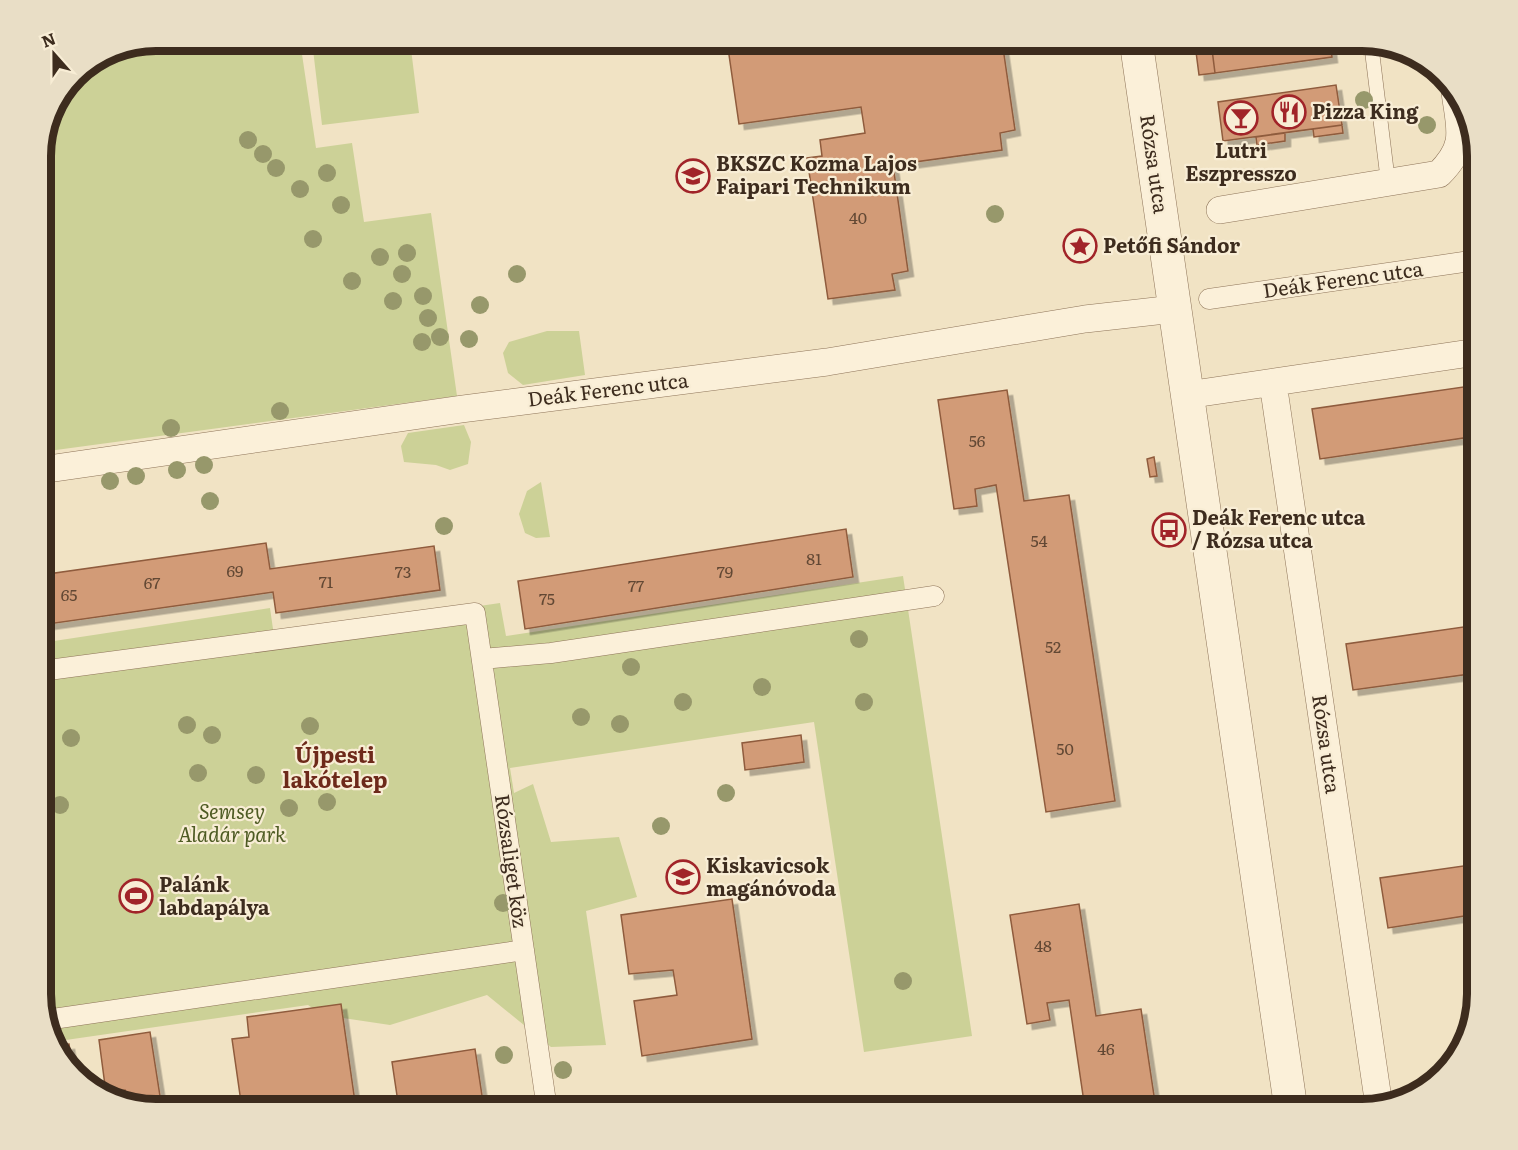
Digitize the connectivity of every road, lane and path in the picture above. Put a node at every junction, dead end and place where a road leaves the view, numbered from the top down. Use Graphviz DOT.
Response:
graph roads {
  1 [pos="1138,51"];
  2 [pos="1372,52"];
  3 [pos="1458,115"];
  4 [pos="1388,182"];
  5 [pos="1220,210"];
  6 [pos="1467,262"];
  7 [pos="1209,299"];
  8 [pos="1174,309"];
  9 [pos="1467,354"];
  10 [pos="1272,383"];
  11 [pos="1187,395"];
  12 [pos="51,469"];
  13 [pos="934,596"];
  14 [pos="482,659"];
  15 [pos="51,670"];
  16 [pos="524,950"];
  17 [pos="55,1019"];
  18 [pos="1378,1098"];
  19 [pos="545,1099"];
  20 [pos="1289,1099"];
  1 -- 8 [label="street, Rózsa utca"];
  2 -- 4 [label="lane"];
  3 -- 4 [label="street"];
  4 -- 5 [label="street"];
  6 -- 7 [label="street, Deák Ferenc utca"];
  8 -- 11 [label="street, Rózsa utca"];
  8 -- 12 [label="street, Deák Ferenc utca"];
  9 -- 10 [label="street"];
  10 -- 11 [label="street"];
  10 -- 18 [label="street, Rózsa utca"];
  11 -- 20 [label="street, Rózsa utca"];
  13 -- 14 [label="street"];
  14 -- 15 [label="street, Rózsaliget köz"];
  14 -- 16 [label="street, Rózsaliget köz"];
  16 -- 17 [label="street"];
  16 -- 19 [label="street, Rózsaliget köz"];
}
